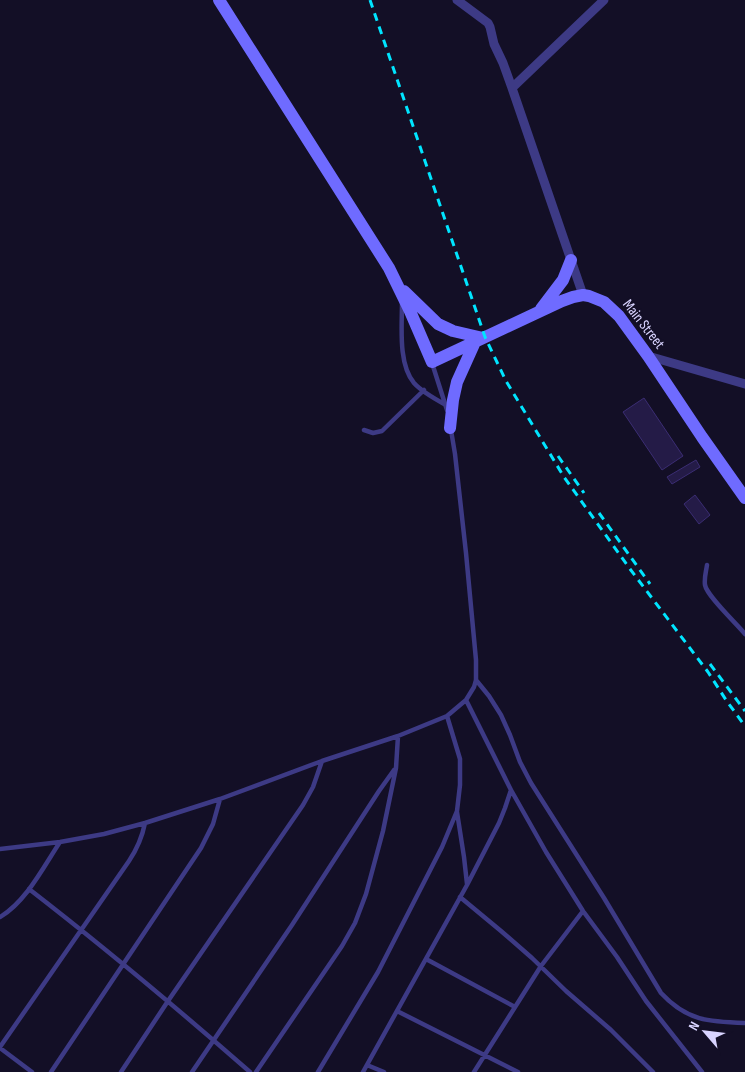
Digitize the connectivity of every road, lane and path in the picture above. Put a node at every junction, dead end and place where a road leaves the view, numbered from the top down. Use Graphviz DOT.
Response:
graph roads {
  1 [pos="219,0"];
  2 [pos="458,0"];
  3 [pos="604,0"];
  4 [pos="512,88"];
  5 [pos="571,260"];
  6 [pos="400,291"];
  7 [pos="583,295"];
  8 [pos="540,311"];
  9 [pos="479,340"];
  10 [pos="648,356"];
  11 [pos="432,362"];
  12 [pos="745,384"];
  13 [pos="424,390"];
  14 [pos="446,405"];
  15 [pos="450,428"];
  16 [pos="364,430"];
  17 [pos="745,498"];
  18 [pos="707,565"];
  19 [pos="745,634"];
  20 [pos="476,680"];
  21 [pos="466,700"];
  22 [pos="447,716"];
  23 [pos="398,736"];
  24 [pos="322,761"];
  25 [pos="396,768"];
  26 [pos="510,790"];
  27 [pos="220,799"];
  28 [pos="457,811"];
  29 [pos="145,823"];
  30 [pos="60,842"];
  31 [pos="0,849"];
  32 [pos="467,885"];
  33 [pos="29,889"];
  34 [pos="460,897"];
  35 [pos="583,911"];
  36 [pos="0,916"];
  37 [pos="82,930"];
  38 [pos="426,959"];
  39 [pos="123,965"];
  40 [pos="541,966"];
  41 [pos="168,1001"];
  42 [pos="515,1007"];
  43 [pos="397,1011"];
  44 [pos="745,1024"];
  45 [pos="214,1040"];
  46 [pos="0,1047"];
  47 [pos="484,1055"];
  48 [pos="367,1064"];
  49 [pos="32,1072"];
  50 [pos="51,1072"];
  51 [pos="121,1072"];
  52 [pos="192,1072"];
  53 [pos="250,1072"];
  54 [pos="256,1072"];
  55 [pos="318,1072"];
  56 [pos="363,1072"];
  57 [pos="384,1072"];
  58 [pos="474,1072"];
  59 [pos="518,1072"];
  60 [pos="653,1072"];
  61 [pos="702,1072"];
  1 -- 6 [label="main road"];
  2 -- 4 [label="street"];
  3 -- 4 [label="street"];
  4 -- 5 [label="street"];
  5 -- 7 [label="street"];
  5 -- 8 [label="main road"];
  6 -- 9 [label="main road"];
  6 -- 11 [label="main road"];
  6 -- 13 [label="lane"];
  7 -- 8 [label="main road"];
  7 -- 10 [label="main road, Main Street"];
  8 -- 9 [label="main road"];
  9 -- 11 [label="main road"];
  9 -- 15 [label="main road"];
  10 -- 12 [label="street"];
  10 -- 17 [label="main road, Main Street"];
  11 -- 14 [label="lane"];
  13 -- 14 [label="lane"];
  13 -- 16 [label="lane"];
  14 -- 15 [label="lane"];
  15 -- 20 [label="lane"];
  18 -- 19 [label="lane"];
  20 -- 21 [label="lane"];
  20 -- 44 [label="lane"];
  21 -- 22 [label="lane"];
  21 -- 26 [label="lane"];
  22 -- 23 [label="lane"];
  22 -- 28 [label="lane"];
  23 -- 24 [label="lane"];
  23 -- 25 [label="lane"];
  24 -- 27 [label="lane"];
  24 -- 41 [label="lane"];
  25 -- 45 [label="lane"];
  25 -- 54 [label="lane"];
  26 -- 32 [label="lane"];
  26 -- 35 [label="lane"];
  27 -- 29 [label="lane"];
  27 -- 39 [label="lane"];
  28 -- 32 [label="lane"];
  28 -- 55 [label="lane"];
  29 -- 30 [label="lane"];
  29 -- 37 [label="lane"];
  30 -- 31 [label="lane"];
  30 -- 33 [label="lane"];
  32 -- 34 [label="lane"];
  33 -- 36 [label="lane"];
  33 -- 37 [label="lane"];
  34 -- 38 [label="lane"];
  34 -- 40 [label="lane"];
  35 -- 40 [label="lane"];
  35 -- 61 [label="lane"];
  37 -- 39 [label="lane"];
  37 -- 46 [label="lane"];
  38 -- 42 [label="lane"];
  38 -- 43 [label="lane"];
  39 -- 41 [label="lane"];
  39 -- 50 [label="lane"];
  40 -- 42 [label="lane"];
  40 -- 60 [label="lane"];
  41 -- 45 [label="lane"];
  41 -- 51 [label="lane"];
  42 -- 47 [label="lane"];
  43 -- 47 [label="lane"];
  43 -- 48 [label="lane"];
  45 -- 52 [label="lane"];
  45 -- 53 [label="lane"];
  46 -- 49 [label="lane"];
  47 -- 58 [label="lane"];
  47 -- 59 [label="lane"];
  48 -- 56 [label="lane"];
  48 -- 57 [label="lane"];
}
